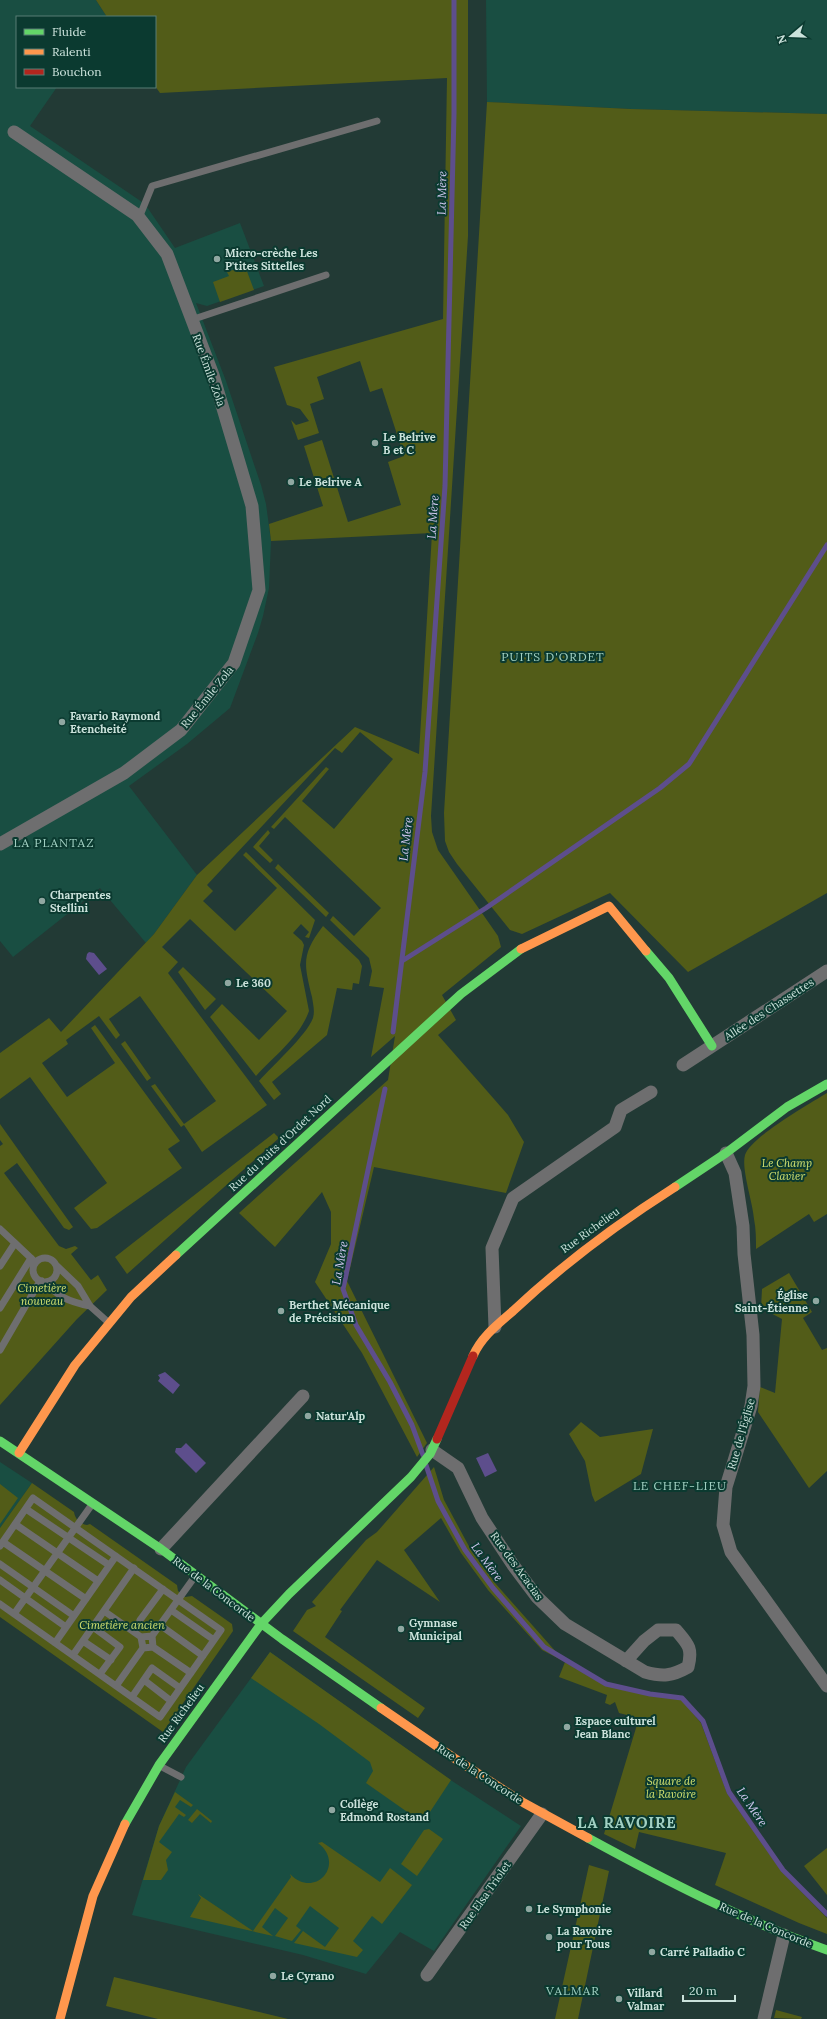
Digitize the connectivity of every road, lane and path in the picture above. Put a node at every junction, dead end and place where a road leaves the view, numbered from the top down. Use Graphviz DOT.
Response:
graph roads {
  1 [pos="377,121"];
  2 [pos="14,132"];
  3 [pos="139,218"];
  4 [pos="326,275"];
  5 [pos="191,320"];
  6 [pos="0,844"];
  7 [pos="609,906"];
  8 [pos="827,971"];
  9 [pos="712,1046"];
  10 [pos="683,1065"];
  11 [pos="827,1084"];
  12 [pos="651,1092"];
  13 [pos="726,1153"];
  14 [pos="0,1229"];
  15 [pos="15,1243"];
  16 [pos="33,1260"];
  17 [pos="56,1265"];
  18 [pos="0,1266"];
  19 [pos="41,1281"];
  20 [pos="90,1306"];
  21 [pos="0,1308"];
  22 [pos="109,1323"];
  23 [pos="495,1327"];
  24 [pos="0,1350"];
  25 [pos="303,1396"];
  26 [pos="0,1441"];
  27 [pos="431,1452"];
  28 [pos="19,1453"];
  29 [pos="93,1503"];
  30 [pos="26,1508"];
  31 [pos="15,1524"];
  32 [pos="75,1527"];
  33 [pos="68,1537"];
  34 [pos="2,1544"];
  35 [pos="162,1549"];
  36 [pos="57,1553"];
  37 [pos="116,1556"];
  38 [pos="0,1564"];
  39 [pos="109,1565"];
  40 [pos="134,1568"];
  41 [pos="45,1571"];
  42 [pos="196,1574"];
  43 [pos="0,1580"];
  44 [pos="98,1581"];
  45 [pos="33,1588"];
  46 [pos="163,1588"];
  47 [pos="26,1598"];
  48 [pos="86,1599"];
  49 [pos="178,1599"];
  50 [pos="0,1604"];
  51 [pos="171,1610"];
  52 [pos="104,1611"];
  53 [pos="14,1614"];
  54 [pos="74,1616"];
  55 [pos="140,1620"];
  56 [pos="261,1624"];
  57 [pos="160,1625"];
  58 [pos="66,1627"];
  59 [pos="93,1628"];
  60 [pos="152,1636"];
  61 [pos="142,1637"];
  62 [pos="214,1640"];
  63 [pos="84,1641"];
  64 [pos="55,1643"];
  65 [pos="153,1647"];
  66 [pos="143,1648"];
  67 [pos="73,1656"];
  68 [pos="203,1656"];
  69 [pos="111,1660"];
  70 [pos="626,1661"];
  71 [pos="191,1673"];
  72 [pos="100,1674"];
  73 [pos="144,1680"];
  74 [pos="116,1686"];
  75 [pos="827,1686"];
  76 [pos="180,1688"];
  77 [pos="132,1697"];
  78 [pos="171,1701"];
  79 [pos="159,1765"];
  80 [pos="181,1777"];
  81 [pos="542,1814"];
  82 [pos="784,1935"];
  83 [pos="827,1950"];
  84 [pos="427,1975"];
  85 [pos="60,2019"];
  86 [pos="764,2019"];
  1 -- 3 [label="lane"];
  2 -- 3 [label="street, Rue Émile Zola"];
  3 -- 5 [label="street, Rue Émile Zola"];
  4 -- 5 [label="lane, Rue Émile Zola"];
  5 -- 6 [label="street, Rue Émile Zola"];
  7 -- 9 [label="street, Allée des Chassettes"];
  7 -- 22 [label="street, Rue du Puits d'Ordet Nord"];
  8 -- 9 [label="street, Allée des Chassettes"];
  9 -- 10 [label="street, Allée des Chassettes"];
  11 -- 13 [label="street, Rue Richelieu"];
  12 -- 23 [label="street"];
  13 -- 23 [label="street, Rue Richelieu"];
  13 -- 75 [label="street, Rue de l'Église"];
  14 -- 15 [label="lane"];
  15 -- 16 [label="lane"];
  15 -- 18 [label="lane"];
  16 -- 17 [label="lane"];
  16 -- 19 [label="lane"];
  16 -- 21 [label="lane"];
  17 -- 19 [label="lane"];
  17 -- 20 [label="lane"];
  19 -- 20 [label="lane"];
  19 -- 24 [label="lane"];
  20 -- 22 [label="lane"];
  22 -- 28 [label="street, Rue du Puits d'Ordet Nord"];
  23 -- 27 [label="street, Rue Richelieu"];
  25 -- 35 [label="street, Rue de la Concorde"];
  26 -- 28 [label="street, Rue de la Concorde"];
  27 -- 56 [label="street, Rue Richelieu"];
  27 -- 70 [label="street, Rue des Acacias"];
  28 -- 29 [label="street, Rue de la Concorde"];
  29 -- 32 [label="lane"];
  29 -- 35 [label="street, Rue de la Concorde"];
  30 -- 31 [label="lane"];
  30 -- 32 [label="lane"];
  30 -- 33 [label="lane"];
  31 -- 34 [label="lane"];
  31 -- 36 [label="lane"];
  32 -- 33 [label="lane"];
  32 -- 37 [label="lane"];
  33 -- 36 [label="lane"];
  33 -- 39 [label="lane"];
  34 -- 41 [label="lane"];
  35 -- 42 [label="street, Rue de la Concorde"];
  36 -- 41 [label="lane"];
  36 -- 44 [label="lane"];
  37 -- 39 [label="lane"];
  37 -- 40 [label="lane"];
  38 -- 45 [label="lane"];
  39 -- 44 [label="lane"];
  40 -- 46 [label="lane"];
  40 -- 52 [label="lane"];
  41 -- 45 [label="lane"];
  41 -- 48 [label="lane"];
  42 -- 49 [label="lane"];
  42 -- 56 [label="street, Rue de la Concorde"];
  43 -- 47 [label="lane"];
  44 -- 48 [label="lane"];
  45 -- 47 [label="lane"];
  45 -- 54 [label="lane"];
  46 -- 49 [label="lane"];
  46 -- 55 [label="lane"];
  47 -- 53 [label="lane"];
  47 -- 58 [label="lane"];
  48 -- 54 [label="lane"];
  49 -- 51 [label="lane"];
  49 -- 62 [label="lane"];
  50 -- 53 [label="lane"];
  51 -- 57 [label="lane"];
  51 -- 62 [label="lane"];
  52 -- 59 [label="lane"];
  52 -- 61 [label="lane"];
  53 -- 64 [label="lane"];
  54 -- 58 [label="lane"];
  56 -- 79 [label="street, Rue Richelieu"];
  56 -- 81 [label="street, Rue de la Concorde"];
  57 -- 60 [label="lane"];
  57 -- 68 [label="lane"];
  58 -- 64 [label="lane"];
  59 -- 63 [label="lane"];
  59 -- 69 [label="lane"];
  60 -- 61 [label="lane"];
  60 -- 65 [label="lane"];
  61 -- 66 [label="lane"];
  62 -- 68 [label="lane"];
  63 -- 67 [label="lane"];
  63 -- 69 [label="lane"];
  64 -- 67 [label="lane"];
  65 -- 66 [label="lane"];
  65 -- 71 [label="lane"];
  66 -- 74 [label="lane"];
  67 -- 72 [label="lane"];
  68 -- 71 [label="lane"];
  69 -- 72 [label="lane"];
  70 -- 70 [label="street, Rue des Acacias"];
  71 -- 76 [label="lane"];
  72 -- 74 [label="lane"];
  73 -- 76 [label="lane"];
  73 -- 77 [label="lane"];
  73 -- 78 [label="lane"];
  74 -- 77 [label="lane"];
  76 -- 78 [label="lane"];
  77 -- 78 [label="lane"];
  79 -- 80 [label="lane"];
  79 -- 85 [label="street, Rue Richelieu"];
  81 -- 82 [label="street, Rue de la Concorde"];
  81 -- 84 [label="street, Rue Elsa Triolet"];
  82 -- 83 [label="street, Rue de la Concorde"];
  82 -- 86 [label="street"];
}
